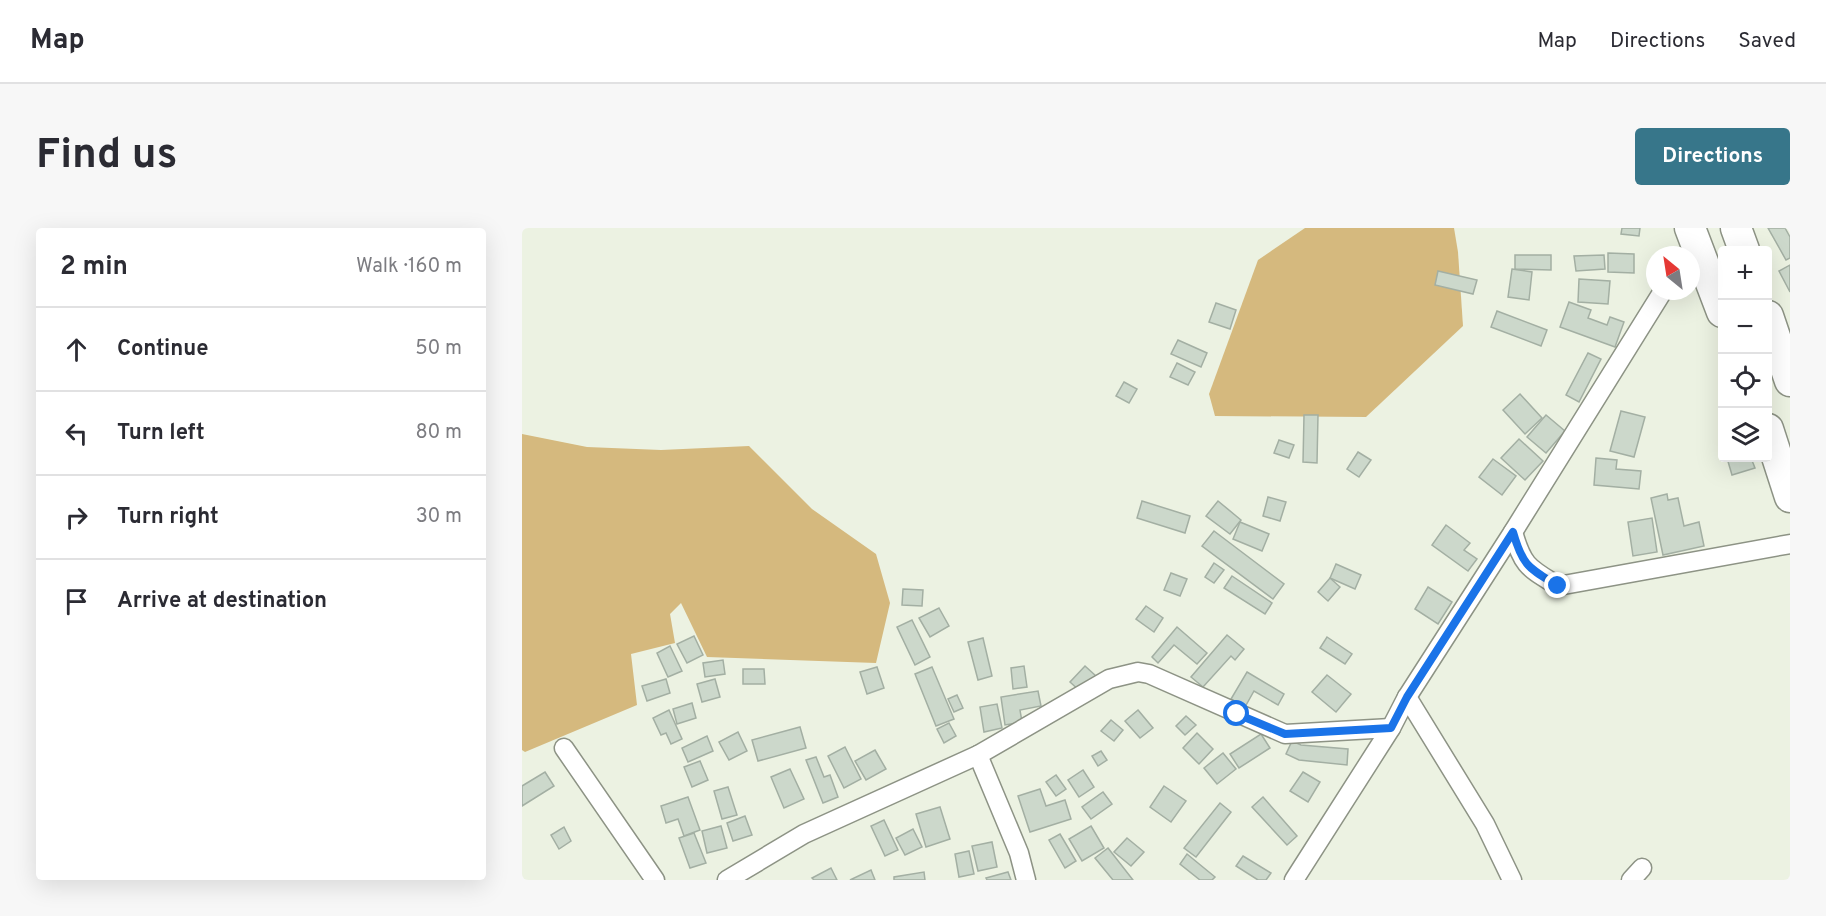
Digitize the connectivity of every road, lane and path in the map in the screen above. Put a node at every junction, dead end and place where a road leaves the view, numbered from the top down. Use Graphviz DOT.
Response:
graph roads {
  1 [pos="1736,228"];
  2 [pos="1690,241"];
  3 [pos="1743,246"];
  4 [pos="1657,300"];
  5 [pos="1718,303"];
  6 [pos="1772,330"];
  7 [pos="1790,381"];
  8 [pos="1790,422"];
  9 [pos="1772,429"];
  10 [pos="1772,442"];
  11 [pos="1790,497"];
  12 [pos="1513,532"];
  13 [pos="1790,544"];
  14 [pos="1407,697"];
  15 [pos="1391,728"];
  16 [pos="564,748"];
  17 [pos="978,755"];
  18 [pos="655,880"];
  19 [pos="727,880"];
  20 [pos="1026,880"];
  21 [pos="1294,880"];
  22 [pos="1512,880"];
  1 -- 3 [label="highway"];
  2 -- 5 [label="highway"];
  4 -- 12 [label="street"];
  6 -- 7 [label="highway"];
  8 -- 9 [label="highway"];
  10 -- 11 [label="highway"];
  12 -- 13 [label="street"];
  12 -- 14 [label="street"];
  14 -- 15 [label="street"];
  14 -- 22 [label="street"];
  15 -- 17 [label="street"];
  15 -- 21 [label="street"];
  16 -- 18 [label="street"];
  17 -- 19 [label="street"];
  17 -- 20 [label="street"];
}
